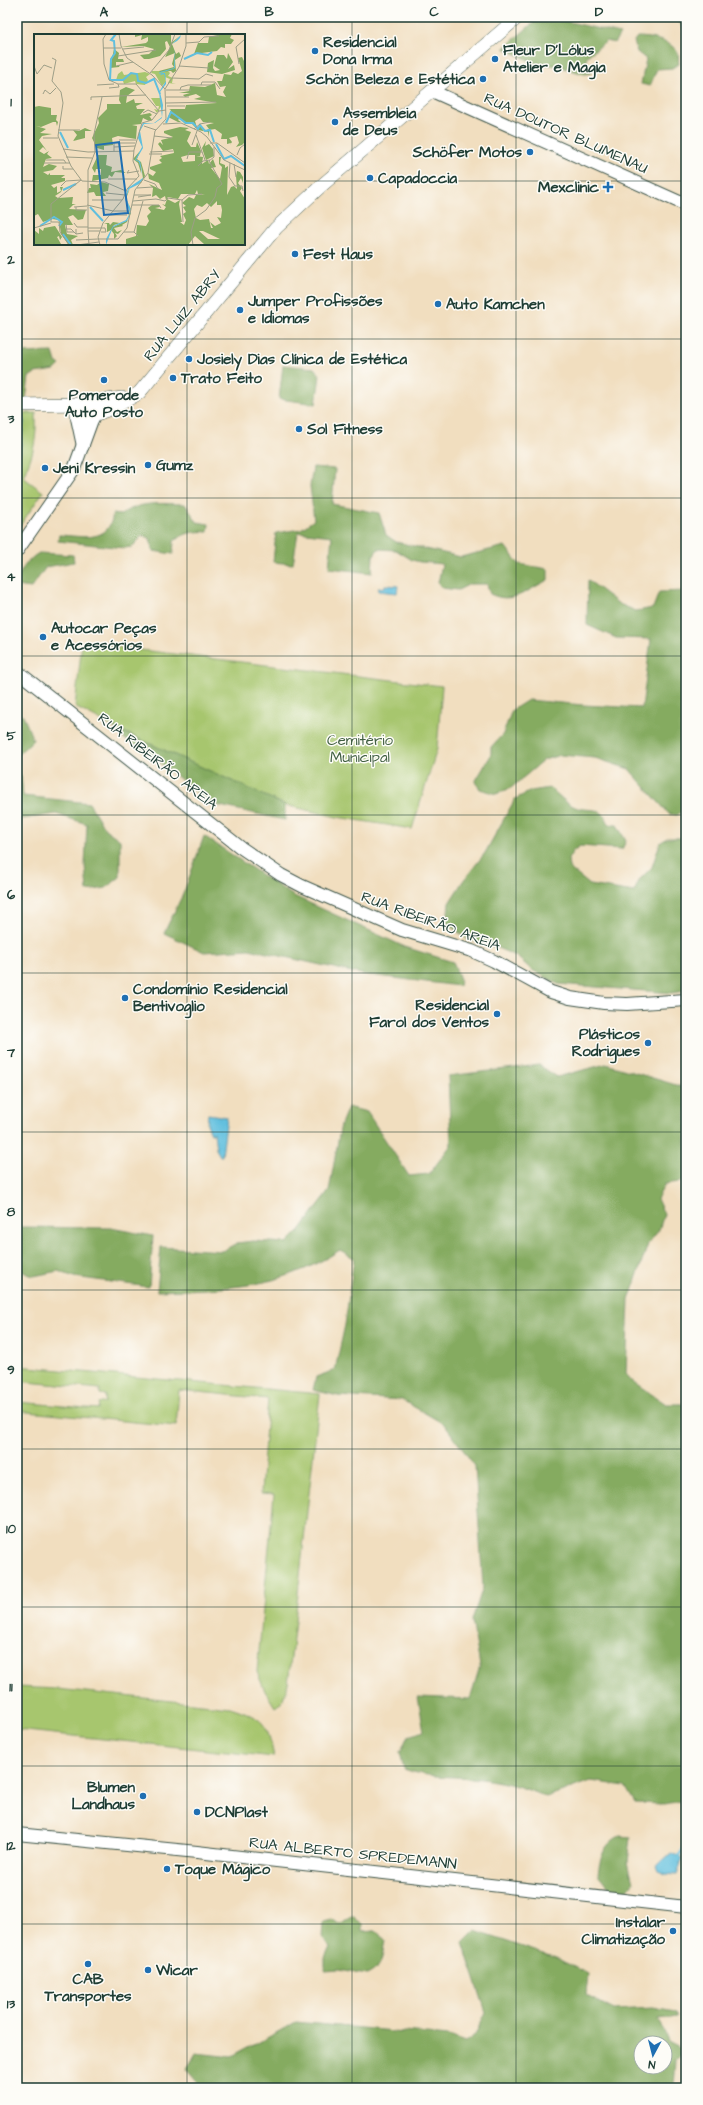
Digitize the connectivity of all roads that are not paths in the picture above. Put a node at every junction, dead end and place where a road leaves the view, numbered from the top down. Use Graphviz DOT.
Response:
graph roads {
  1 [pos="518,17"];
  2 [pos="432,91"];
  3 [pos="686,205"];
  4 [pos="139,393"];
  5 [pos="20,405"];
  6 [pos="80,410"];
  7 [pos="93,416"];
  8 [pos="83,446"];
  9 [pos="17,551"];
  10 [pos="17,671"];
  11 [pos="686,1000"];
  12 [pos="17,1834"];
  13 [pos="686,1907"];
  1 -- 2 [label="main road, RUA LUIZ ABRY"];
  2 -- 3 [label="street, RUA DOUTOR BLUMENAU"];
  2 -- 4 [label="main road, RUA LUIZ ABRY"];
  4 -- 6 [label="main road"];
  4 -- 7 [label="main road, RUA LUIZ ABRY"];
  5 -- 6 [label="main road"];
  6 -- 7 [label="main road"];
  6 -- 8 [label="street"];
  7 -- 8 [label="street"];
  8 -- 9 [label="street"];
  10 -- 11 [label="street, RUA RIBEIRÃO AREIA"];
  12 -- 13 [label="street, RUA ALBERTO SPREDEMANN"];
}
